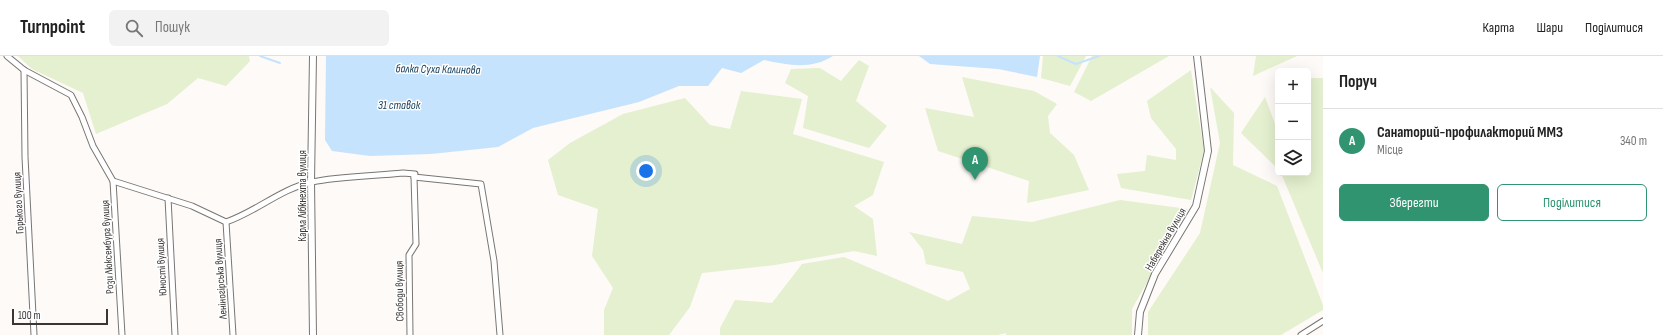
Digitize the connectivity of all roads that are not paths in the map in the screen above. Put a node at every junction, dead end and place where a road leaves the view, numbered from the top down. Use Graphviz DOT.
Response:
graph roads {
  1 [pos="7,56"];
  2 [pos="313,56"];
  3 [pos="1197,56"];
  4 [pos="24,70"];
  5 [pos="414,178"];
  6 [pos="113,181"];
  7 [pos="311,182"];
  8 [pos="168,198"];
  9 [pos="226,222"];
  10 [pos="1323,321"];
  11 [pos="34,335"];
  12 [pos="122,335"];
  13 [pos="175,335"];
  14 [pos="233,335"];
  15 [pos="313,335"];
  16 [pos="410,335"];
  17 [pos="500,335"];
  18 [pos="1138,335"];
  19 [pos="1301,335"];
  1 -- 4 [label="street"];
  2 -- 7 [label="street, Карла Лібкнехта вулиця"];
  3 -- 18 [label="street, Набережна вулиця"];
  4 -- 6 [label="street"];
  4 -- 11 [label="street, Горького вулиця"];
  5 -- 7 [label="street"];
  5 -- 16 [label="street, Свободи вулиця"];
  5 -- 17 [label="street"];
  6 -- 8 [label="street"];
  6 -- 12 [label="street, Рози Люксембург вулиця"];
  7 -- 9 [label="street"];
  7 -- 15 [label="street, Карла Лібкнехта вулиця"];
  8 -- 9 [label="street"];
  8 -- 13 [label="street, Юності вулиця"];
  9 -- 14 [label="street, Леніногірська вулиця"];
  10 -- 19 [label="street"];
}
